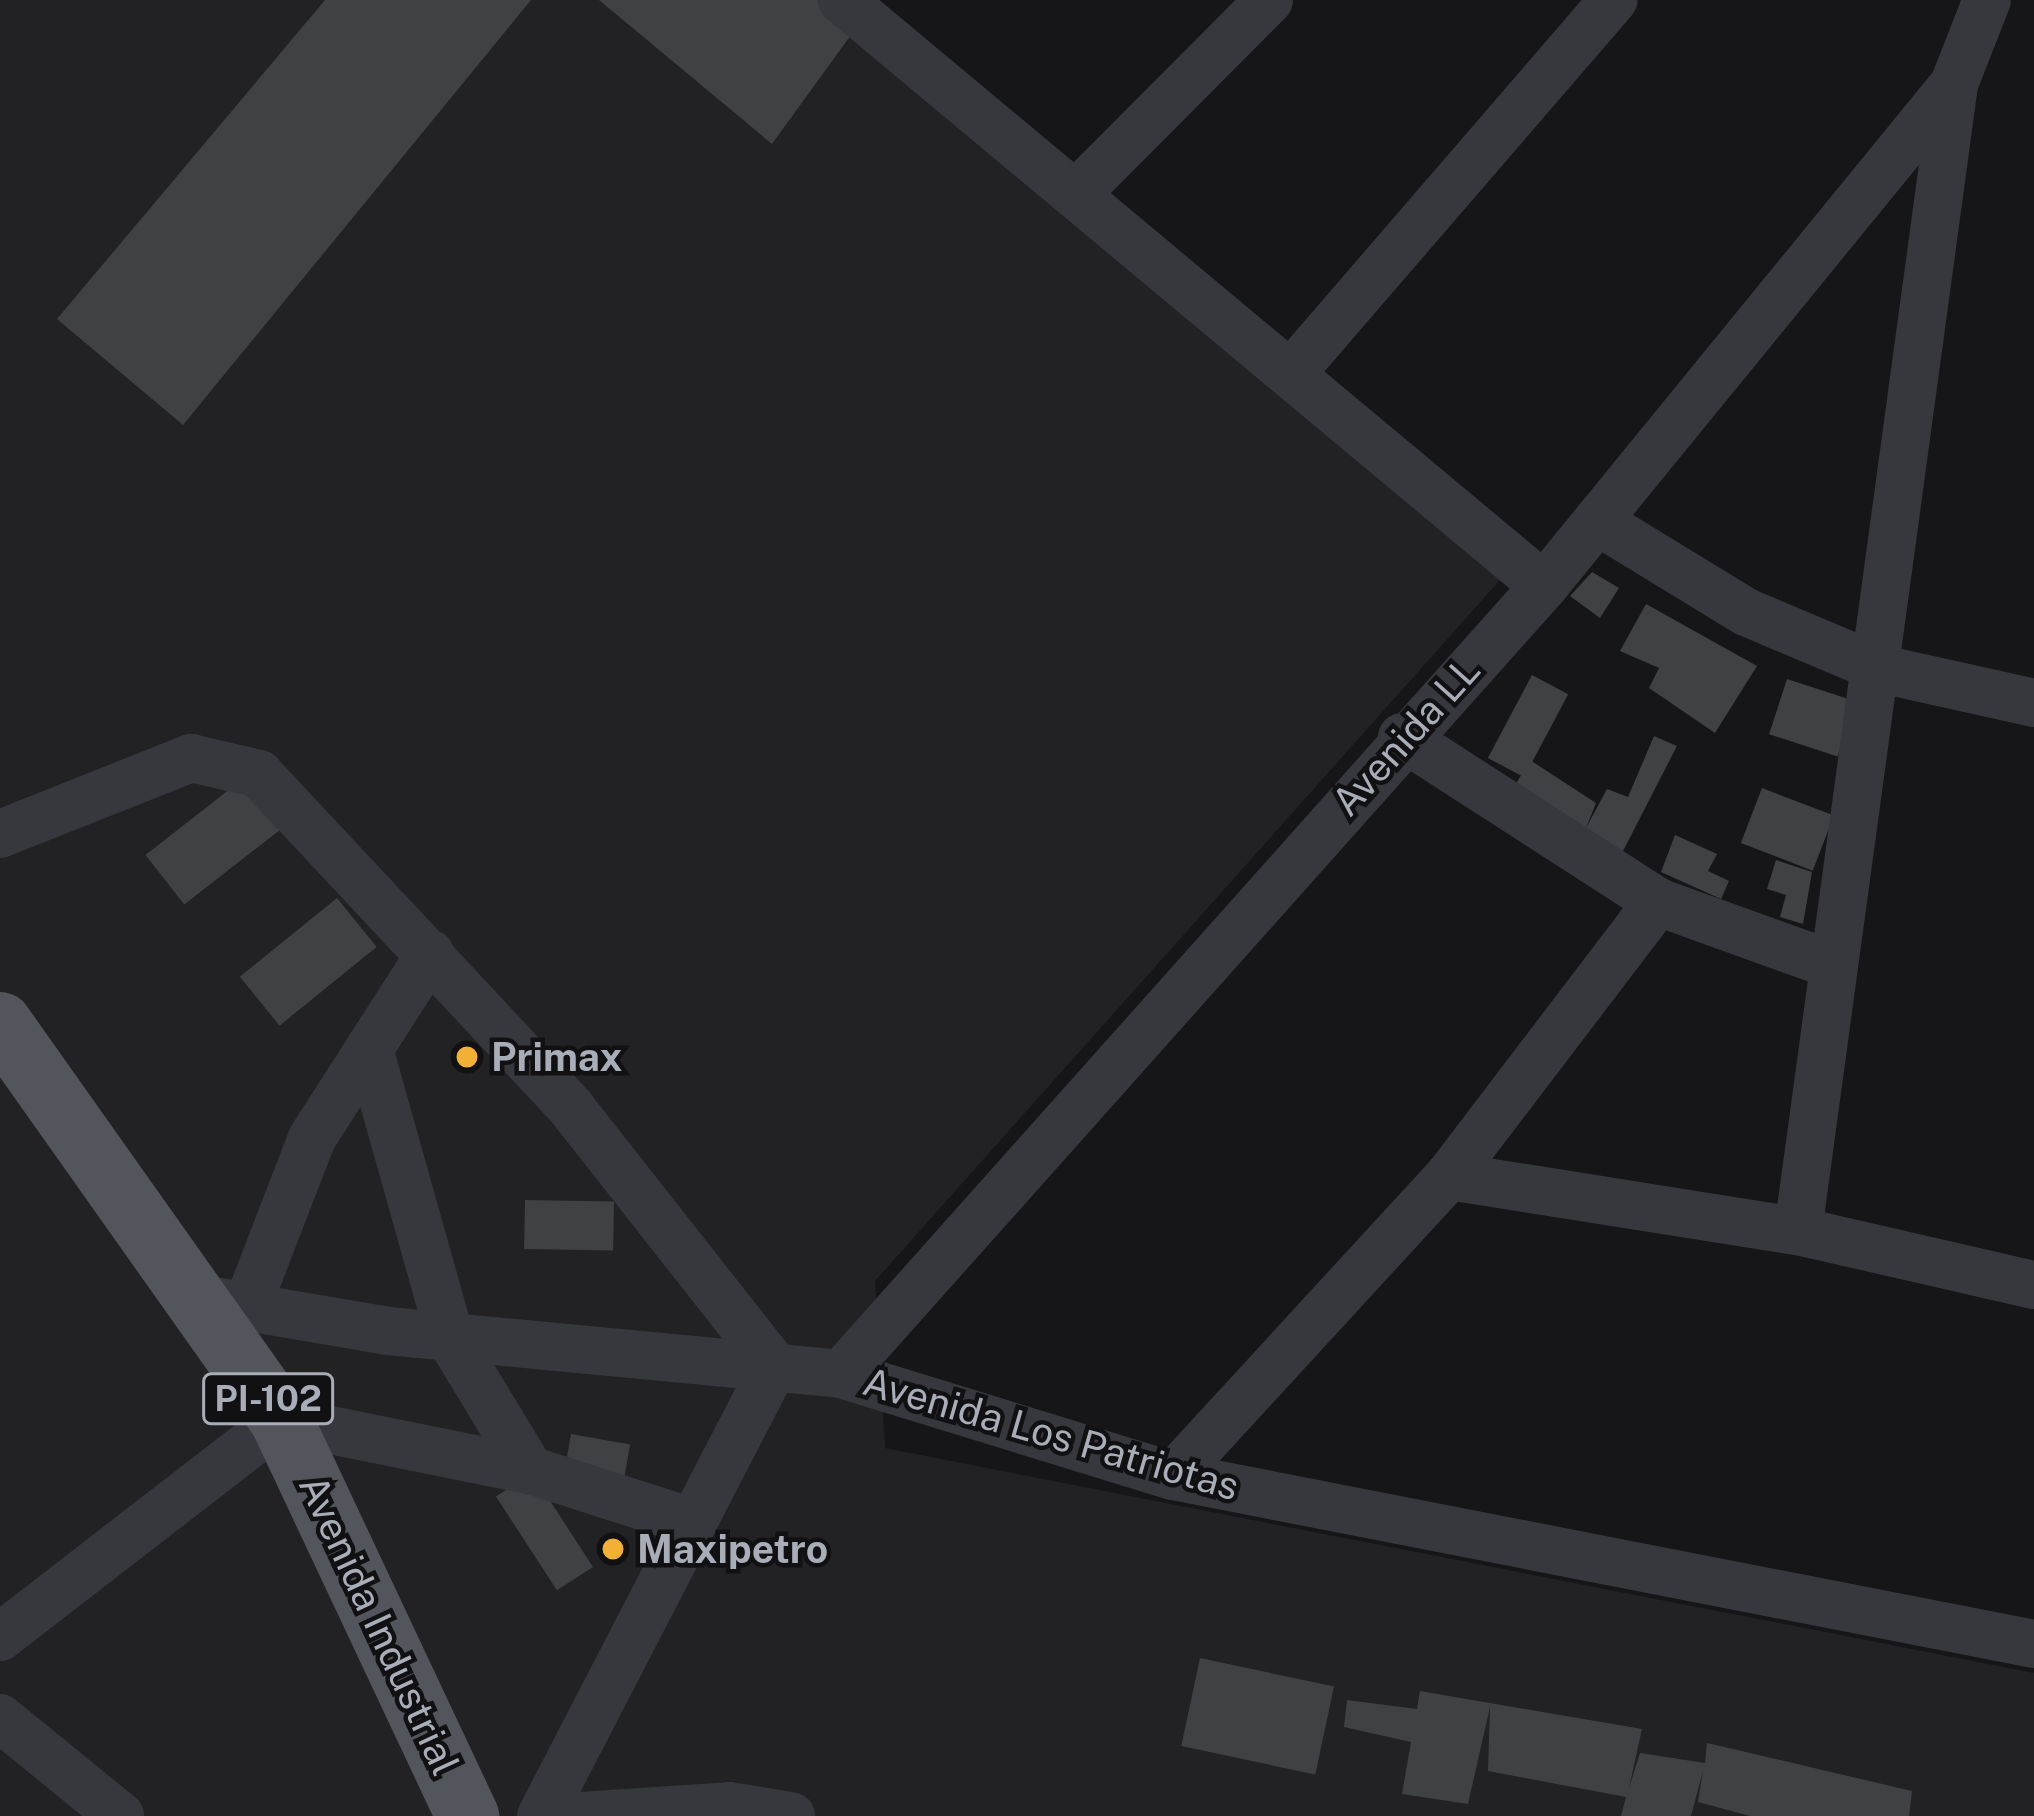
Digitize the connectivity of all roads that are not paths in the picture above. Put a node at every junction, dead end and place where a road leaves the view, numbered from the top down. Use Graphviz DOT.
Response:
graph roads {
  1 [pos="1269,0"];
  2 [pos="1613,0"];
  3 [pos="1987,0"];
  4 [pos="861,5"];
  5 [pos="1954,84"];
  6 [pos="1077,193"];
  7 [pos="1294,370"];
  8 [pos="1597,521"];
  9 [pos="1544,586"];
  10 [pos="1881,669"];
  11 [pos="2034,703"];
  12 [pos="1402,737"];
  13 [pos="0,834"];
  14 [pos="1658,902"];
  15 [pos="430,954"];
  16 [pos="1830,964"];
  17 [pos="0,1023"];
  18 [pos="369,1049"];
  19 [pos="1449,1176"];
  20 [pos="1798,1231"];
  21 [pos="2034,1285"];
  22 [pos="224,1304"];
  23 [pos="451,1338"];
  24 [pos="774,1366"];
  25 [pos="841,1374"];
  26 [pos="281,1420"];
  27 [pos="530,1470"];
  28 [pos="1173,1476"];
  29 [pos="689,1521"];
  30 [pos="0,1637"];
  31 [pos="2034,1644"];
  32 [pos="0,1718"];
  33 [pos="120,1816"];
  34 [pos="467,1816"];
  35 [pos="541,1816"];
  36 [pos="580,1816"];
  37 [pos="791,1816"];
  1 -- 6 [label="street"];
  2 -- 7 [label="street"];
  3 -- 5 [label="street"];
  4 -- 6 [label="street"];
  5 -- 8 [label="street, Avenida LL"];
  5 -- 10 [label="street"];
  6 -- 7 [label="street"];
  7 -- 9 [label="street"];
  8 -- 9 [label="street, Avenida LL"];
  8 -- 10 [label="street"];
  9 -- 12 [label="street, Avenida LL"];
  10 -- 11 [label="street"];
  10 -- 16 [label="street"];
  12 -- 14 [label="street"];
  12 -- 25 [label="street, Avenida LL"];
  13 -- 15 [label="street"];
  14 -- 16 [label="street"];
  14 -- 19 [label="street"];
  15 -- 18 [label="street"];
  15 -- 24 [label="street"];
  16 -- 20 [label="street"];
  17 -- 22 [label="main road, Avenida Industrial / PI-102"];
  18 -- 22 [label="street"];
  18 -- 23 [label="street"];
  19 -- 20 [label="street"];
  19 -- 28 [label="street"];
  20 -- 21 [label="street"];
  22 -- 23 [label="street, Avenida Los Patriotas"];
  22 -- 26 [label="main road, Avenida Industrial / PI-102"];
  23 -- 24 [label="street, Avenida Los Patriotas"];
  23 -- 27 [label="street"];
  24 -- 25 [label="street, Avenida Los Patriotas"];
  24 -- 29 [label="street"];
  25 -- 28 [label="street, Avenida Los Patriotas"];
  26 -- 27 [label="street"];
  26 -- 30 [label="street"];
  26 -- 34 [label="main road, Avenida Industrial / PI-102"];
  27 -- 29 [label="street"];
  28 -- 31 [label="street, Avenida Los Patriotas"];
  29 -- 35 [label="street"];
  32 -- 33 [label="street"];
  36 -- 37 [label="street"];
}
